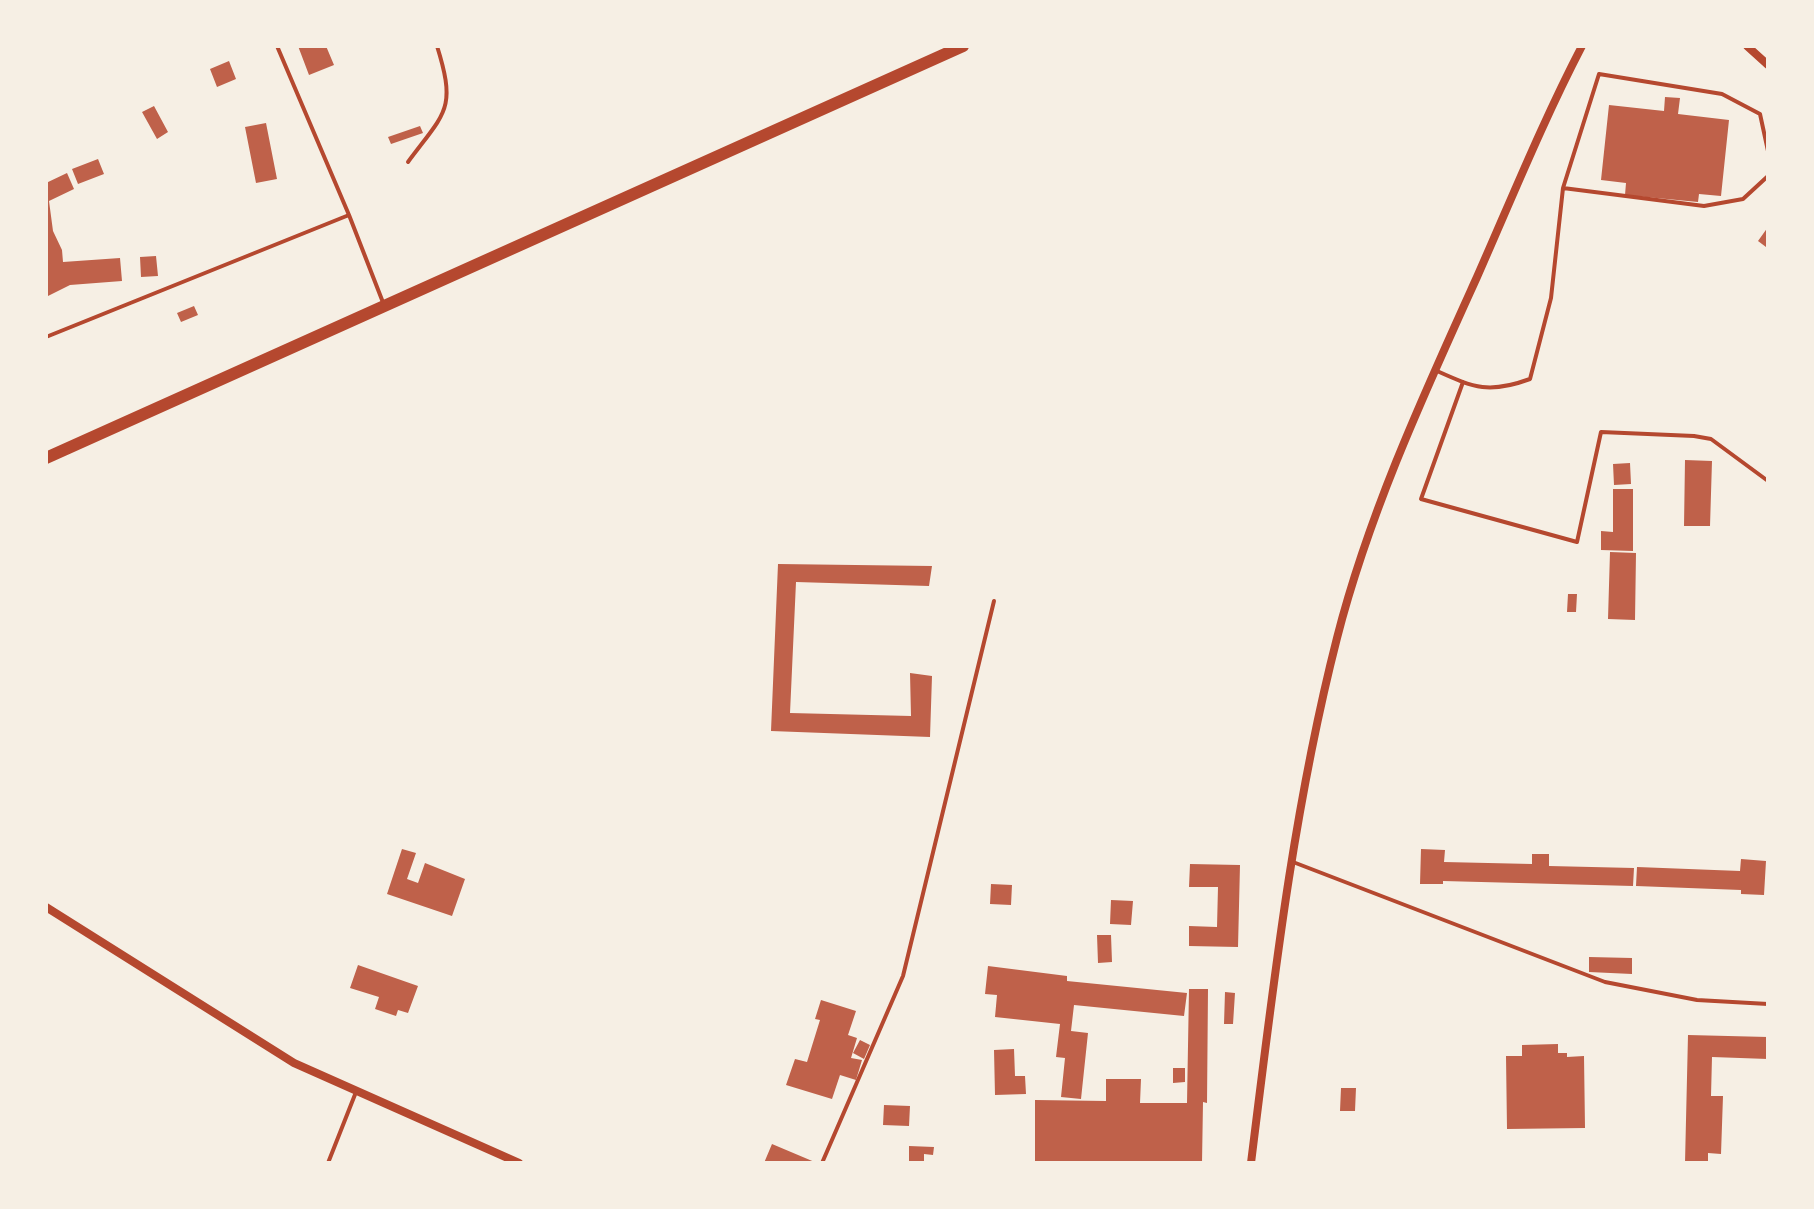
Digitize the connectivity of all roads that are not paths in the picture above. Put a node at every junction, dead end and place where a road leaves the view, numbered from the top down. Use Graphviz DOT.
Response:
graph roads {
  1 [pos="277,46"];
  2 [pos="437,46"];
  3 [pos="963,46"];
  4 [pos="1582,46"];
  5 [pos="1747,46"];
  6 [pos="1768,65"];
  7 [pos="1768,151"];
  8 [pos="408,162"];
  9 [pos="1768,176"];
  10 [pos="1563,188"];
  11 [pos="349,215"];
  12 [pos="384,307"];
  13 [pos="46,337"];
  14 [pos="1435,370"];
  15 [pos="1463,382"];
  16 [pos="46,458"];
  17 [pos="1768,481"];
  18 [pos="994,601"];
  19 [pos="1291,861"];
  20 [pos="46,907"];
  21 [pos="1768,1004"];
  22 [pos="356,1092"];
  23 [pos="328,1163"];
  24 [pos="519,1163"];
  25 [pos="822,1163"];
  26 [pos="1251,1163"];
  1 -- 11 [label="lane"];
  2 -- 8 [label="lane"];
  3 -- 12 [label="main road"];
  4 -- 14 [label="street"];
  5 -- 6 [label="street"];
  7 -- 10 [label="lane"];
  9 -- 10 [label="lane"];
  10 -- 15 [label="lane"];
  11 -- 12 [label="lane"];
  11 -- 13 [label="lane"];
  12 -- 16 [label="main road"];
  14 -- 15 [label="lane"];
  14 -- 19 [label="street"];
  15 -- 17 [label="lane"];
  18 -- 25 [label="lane"];
  19 -- 21 [label="lane"];
  19 -- 26 [label="street"];
  20 -- 22 [label="street"];
  22 -- 23 [label="lane"];
  22 -- 24 [label="street"];
}
